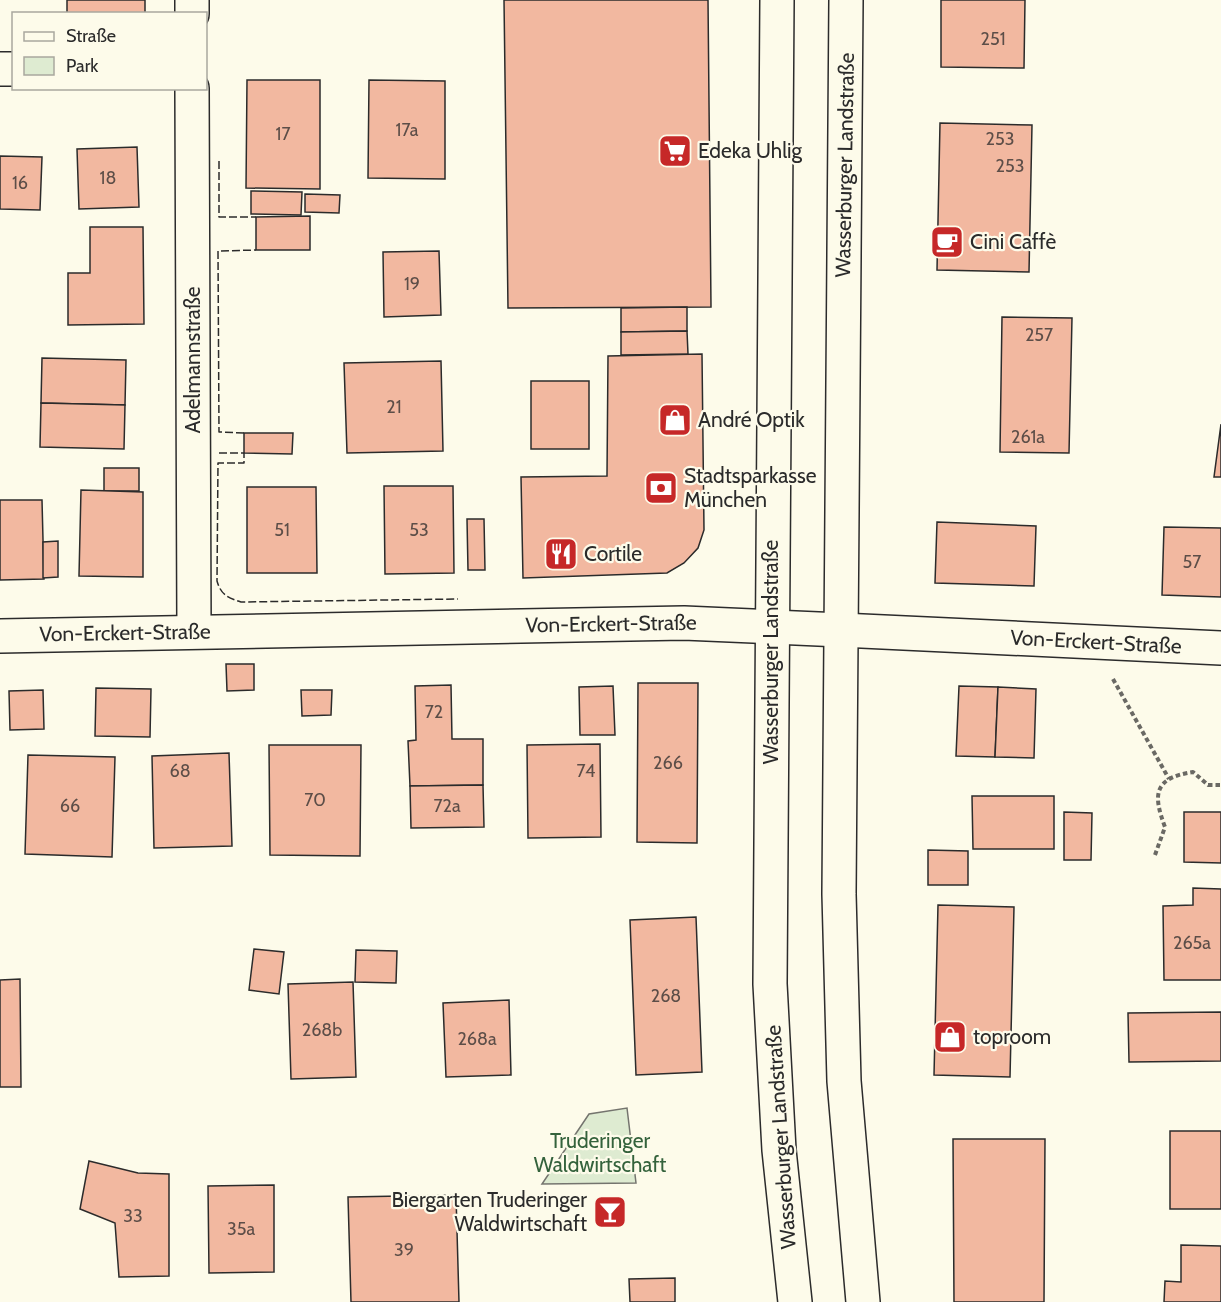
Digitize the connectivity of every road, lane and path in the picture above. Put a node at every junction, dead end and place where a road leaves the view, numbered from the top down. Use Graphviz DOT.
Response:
graph roads {
  1 [pos="777,0"];
  2 [pos="846,0"];
  3 [pos="192,90"];
  4 [pos="771,626"];
  5 [pos="841,630"];
  6 [pos="194,631"];
  7 [pos="0,636"];
  8 [pos="1221,648"];
  9 [pos="1110,673"];
  10 [pos="1169,779"];
  11 [pos="1221,785"];
  12 [pos="1155,855"];
  13 [pos="795,1302"];
  14 [pos="863,1302"];
  1 -- 4 [label="main road, Wasserburger Landstraße"];
  2 -- 5 [label="main road, Wasserburger Landstraße"];
  3 -- 6 [label="main road, Adelmannstraße"];
  4 -- 5 [label="main road, Von-Erckert-Straße"];
  4 -- 6 [label="main road, Von-Erckert-Straße"];
  4 -- 13 [label="main road, Wasserburger Landstraße"];
  5 -- 8 [label="main road, Von-Erckert-Straße"];
  5 -- 14 [label="main road, Wasserburger Landstraße"];
  6 -- 7 [label="main road, Von-Erckert-Straße"];
  9 -- 10 [label="path"];
  10 -- 11 [label="path"];
  10 -- 12 [label="path"];
}
